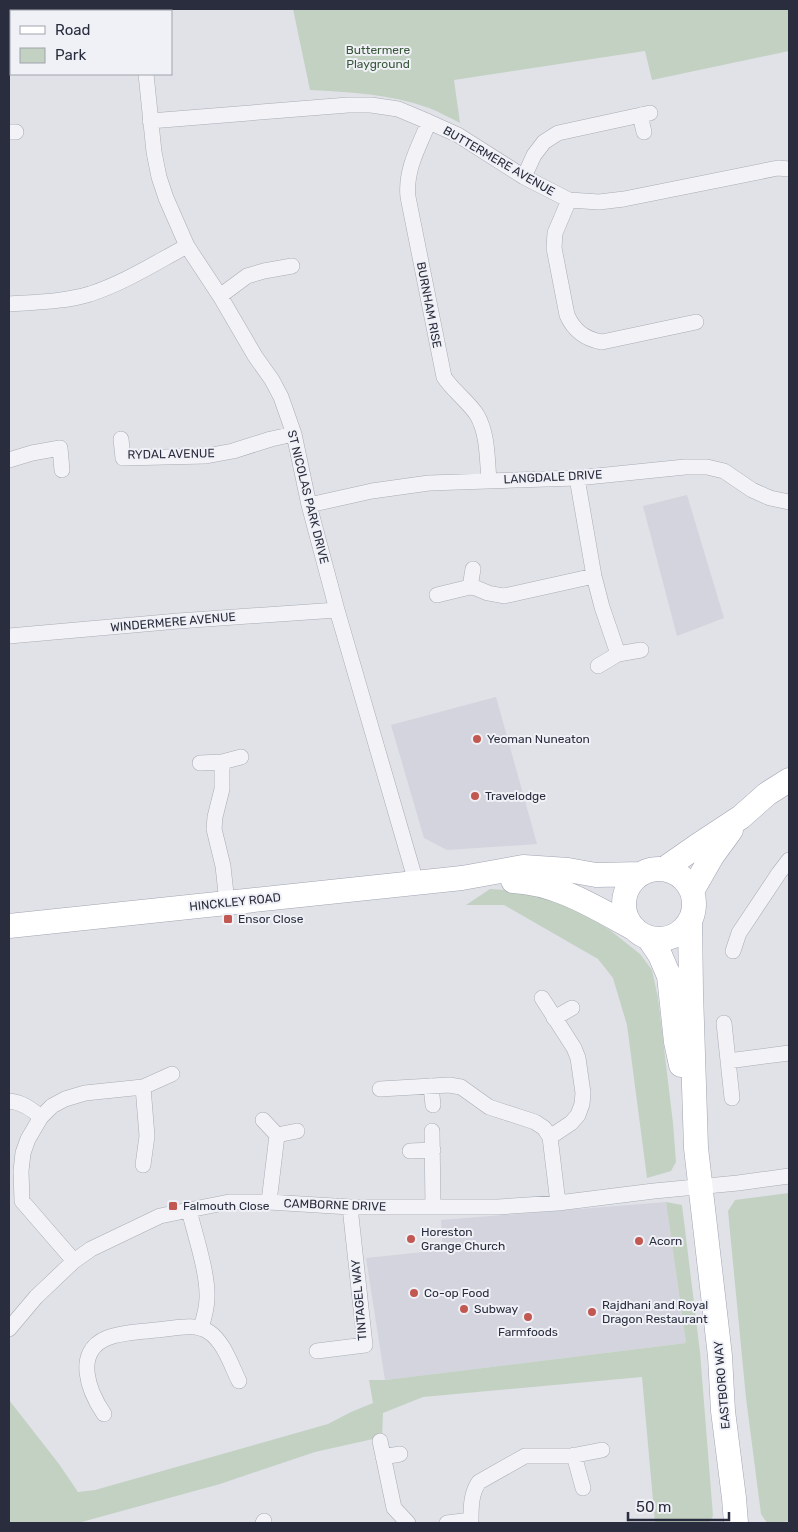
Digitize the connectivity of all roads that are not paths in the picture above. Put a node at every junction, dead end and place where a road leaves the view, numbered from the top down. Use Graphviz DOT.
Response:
graph roads {
  1 [pos="146,75"];
  2 [pos="150,121"];
  3 [pos="429,122"];
  4 [pos="644,132"];
  5 [pos="789,169"];
  6 [pos="524,178"];
  7 [pos="569,200"];
  8 [pos="187,246"];
  9 [pos="292,266"];
  10 [pos="220,296"];
  11 [pos="9,304"];
  12 [pos="696,322"];
  13 [pos="294,434"];
  14 [pos="121,439"];
  15 [pos="9,460"];
  16 [pos="62,470"];
  17 [pos="577,478"];
  18 [pos="489,480"];
  19 [pos="789,502"];
  20 [pos="309,505"];
  21 [pos="473,568"];
  22 [pos="594,576"];
  23 [pos="470,587"];
  24 [pos="437,595"];
  25 [pos="337,610"];
  26 [pos="9,636"];
  27 [pos="641,650"];
  28 [pos="618,654"];
  29 [pos="598,666"];
  30 [pos="241,757"];
  31 [pos="222,762"];
  32 [pos="200,763"];
  33 [pos="789,780"];
  34 [pos="741,817"];
  35 [pos="789,860"];
  36 [pos="664,870"];
  37 [pos="641,874"];
  38 [pos="784,876"];
  39 [pos="462,878"];
  40 [pos="416,882"];
  41 [pos="692,892"];
  42 [pos="227,903"];
  43 [pos="690,920"];
  44 [pos="9,926"];
  45 [pos="642,933"];
  46 [pos="733,950"];
  47 [pos="542,998"];
  48 [pos="572,1008"];
  49 [pos="554,1018"];
  50 [pos="724,1023"];
  51 [pos="789,1053"];
  52 [pos="728,1061"];
  53 [pos="172,1074"];
  54 [pos="431,1086"];
  55 [pos="143,1087"];
  56 [pos="380,1089"];
  57 [pos="732,1098"];
  58 [pos="9,1101"];
  59 [pos="433,1105"];
  60 [pos="41,1117"];
  61 [pos="263,1120"];
  62 [pos="695,1128"];
  63 [pos="297,1131"];
  64 [pos="432,1132"];
  65 [pos="277,1135"];
  66 [pos="550,1137"];
  67 [pos="432,1150"];
  68 [pos="410,1151"];
  69 [pos="143,1165"];
  70 [pos="789,1176"];
  71 [pos="701,1186"];
  72 [pos="270,1202"];
  73 [pos="558,1203"];
  74 [pos="16,1204"];
  75 [pos="350,1207"];
  76 [pos="432,1207"];
  77 [pos="189,1210"];
  78 [pos="74,1261"];
  79 [pos="201,1328"];
  80 [pos="9,1329"];
  81 [pos="317,1351"];
  82 [pos="238,1381"];
  83 [pos="104,1414"];
  84 [pos="380,1441"];
  85 [pos="602,1450"];
  86 [pos="400,1454"];
  87 [pos="574,1455"];
  88 [pos="383,1457"];
  89 [pos="583,1488"];
  90 [pos="471,1521"];
  91 [pos="408,1523"];
  92 [pos="447,1523"];
  93 [pos="736,1523"];
  1 -- 2 [label="street, ST NICOLAS PARK DRIVE"];
  2 -- 3 [label="street, BUTTERMERE AVENUE"];
  2 -- 8 [label="street, ST NICOLAS PARK DRIVE"];
  3 -- 6 [label="street, BUTTERMERE AVENUE"];
  3 -- 18 [label="street, BURNHAM RISE"];
  4 -- 6 [label="street"];
  5 -- 7 [label="street, BUTTERMERE AVENUE"];
  6 -- 7 [label="street, BUTTERMERE AVENUE"];
  7 -- 12 [label="street"];
  8 -- 10 [label="street, ST NICOLAS PARK DRIVE"];
  8 -- 11 [label="street"];
  9 -- 10 [label="street"];
  10 -- 13 [label="street, ST NICOLAS PARK DRIVE"];
  13 -- 14 [label="street, RYDAL AVENUE"];
  13 -- 20 [label="street, ST NICOLAS PARK DRIVE"];
  15 -- 16 [label="street"];
  17 -- 18 [label="street, LANGDALE DRIVE"];
  17 -- 19 [label="street, LANGDALE DRIVE"];
  17 -- 22 [label="street"];
  18 -- 20 [label="street, LANGDALE DRIVE"];
  20 -- 25 [label="street, ST NICOLAS PARK DRIVE"];
  21 -- 23 [label="street"];
  22 -- 23 [label="street"];
  22 -- 28 [label="street"];
  23 -- 24 [label="street"];
  25 -- 26 [label="street, WINDERMERE AVENUE"];
  25 -- 40 [label="street, ST NICOLAS PARK DRIVE"];
  27 -- 28 [label="street"];
  28 -- 29 [label="street"];
  30 -- 31 [label="street"];
  31 -- 32 [label="street"];
  31 -- 42 [label="street"];
  33 -- 34 [label="main road"];
  34 -- 36 [label="main road"];
  34 -- 41 [label="main road"];
  35 -- 38 [label="street"];
  36 -- 37 [label="main road"];
  36 -- 41 [label="main road"];
  37 -- 39 [label="main road, HINCKLEY ROAD"];
  37 -- 45 [label="main road"];
  38 -- 46 [label="street"];
  39 -- 40 [label="main road, HINCKLEY ROAD"];
  39 -- 45 [label="main road, HINCKLEY ROAD"];
  40 -- 42 [label="main road, HINCKLEY ROAD"];
  41 -- 43 [label="main road"];
  42 -- 44 [label="main road, HINCKLEY ROAD"];
  43 -- 45 [label="main road"];
  43 -- 62 [label="main road"];
  45 -- 62 [label="main road"];
  47 -- 49 [label="street"];
  48 -- 49 [label="street"];
  49 -- 66 [label="street"];
  50 -- 52 [label="street"];
  51 -- 52 [label="street"];
  52 -- 57 [label="street"];
  53 -- 55 [label="street"];
  54 -- 56 [label="street"];
  54 -- 59 [label="street"];
  54 -- 66 [label="street"];
  55 -- 60 [label="street"];
  55 -- 69 [label="street"];
  58 -- 60 [label="street"];
  60 -- 74 [label="street"];
  61 -- 65 [label="street"];
  62 -- 71 [label="main road, EASTBORO WAY"];
  63 -- 65 [label="street"];
  64 -- 67 [label="street"];
  65 -- 72 [label="street"];
  66 -- 73 [label="street"];
  67 -- 68 [label="street"];
  67 -- 76 [label="street"];
  70 -- 71 [label="street, CAMBORNE DRIVE"];
  71 -- 73 [label="street, CAMBORNE DRIVE"];
  71 -- 93 [label="main road, EASTBORO WAY"];
  72 -- 75 [label="street, CAMBORNE DRIVE"];
  72 -- 77 [label="street, CAMBORNE DRIVE"];
  73 -- 76 [label="street, CAMBORNE DRIVE"];
  74 -- 78 [label="street"];
  75 -- 76 [label="street, CAMBORNE DRIVE"];
  75 -- 81 [label="street, TINTAGEL WAY"];
  77 -- 78 [label="street, CAMBORNE DRIVE"];
  77 -- 79 [label="street"];
  78 -- 80 [label="street, CAMBORNE DRIVE"];
  79 -- 82 [label="street"];
  79 -- 83 [label="street"];
  84 -- 88 [label="street"];
  85 -- 87 [label="street"];
  86 -- 88 [label="street"];
  87 -- 89 [label="street"];
  87 -- 90 [label="street"];
  88 -- 91 [label="street"];
  90 -- 92 [label="street"];
}
